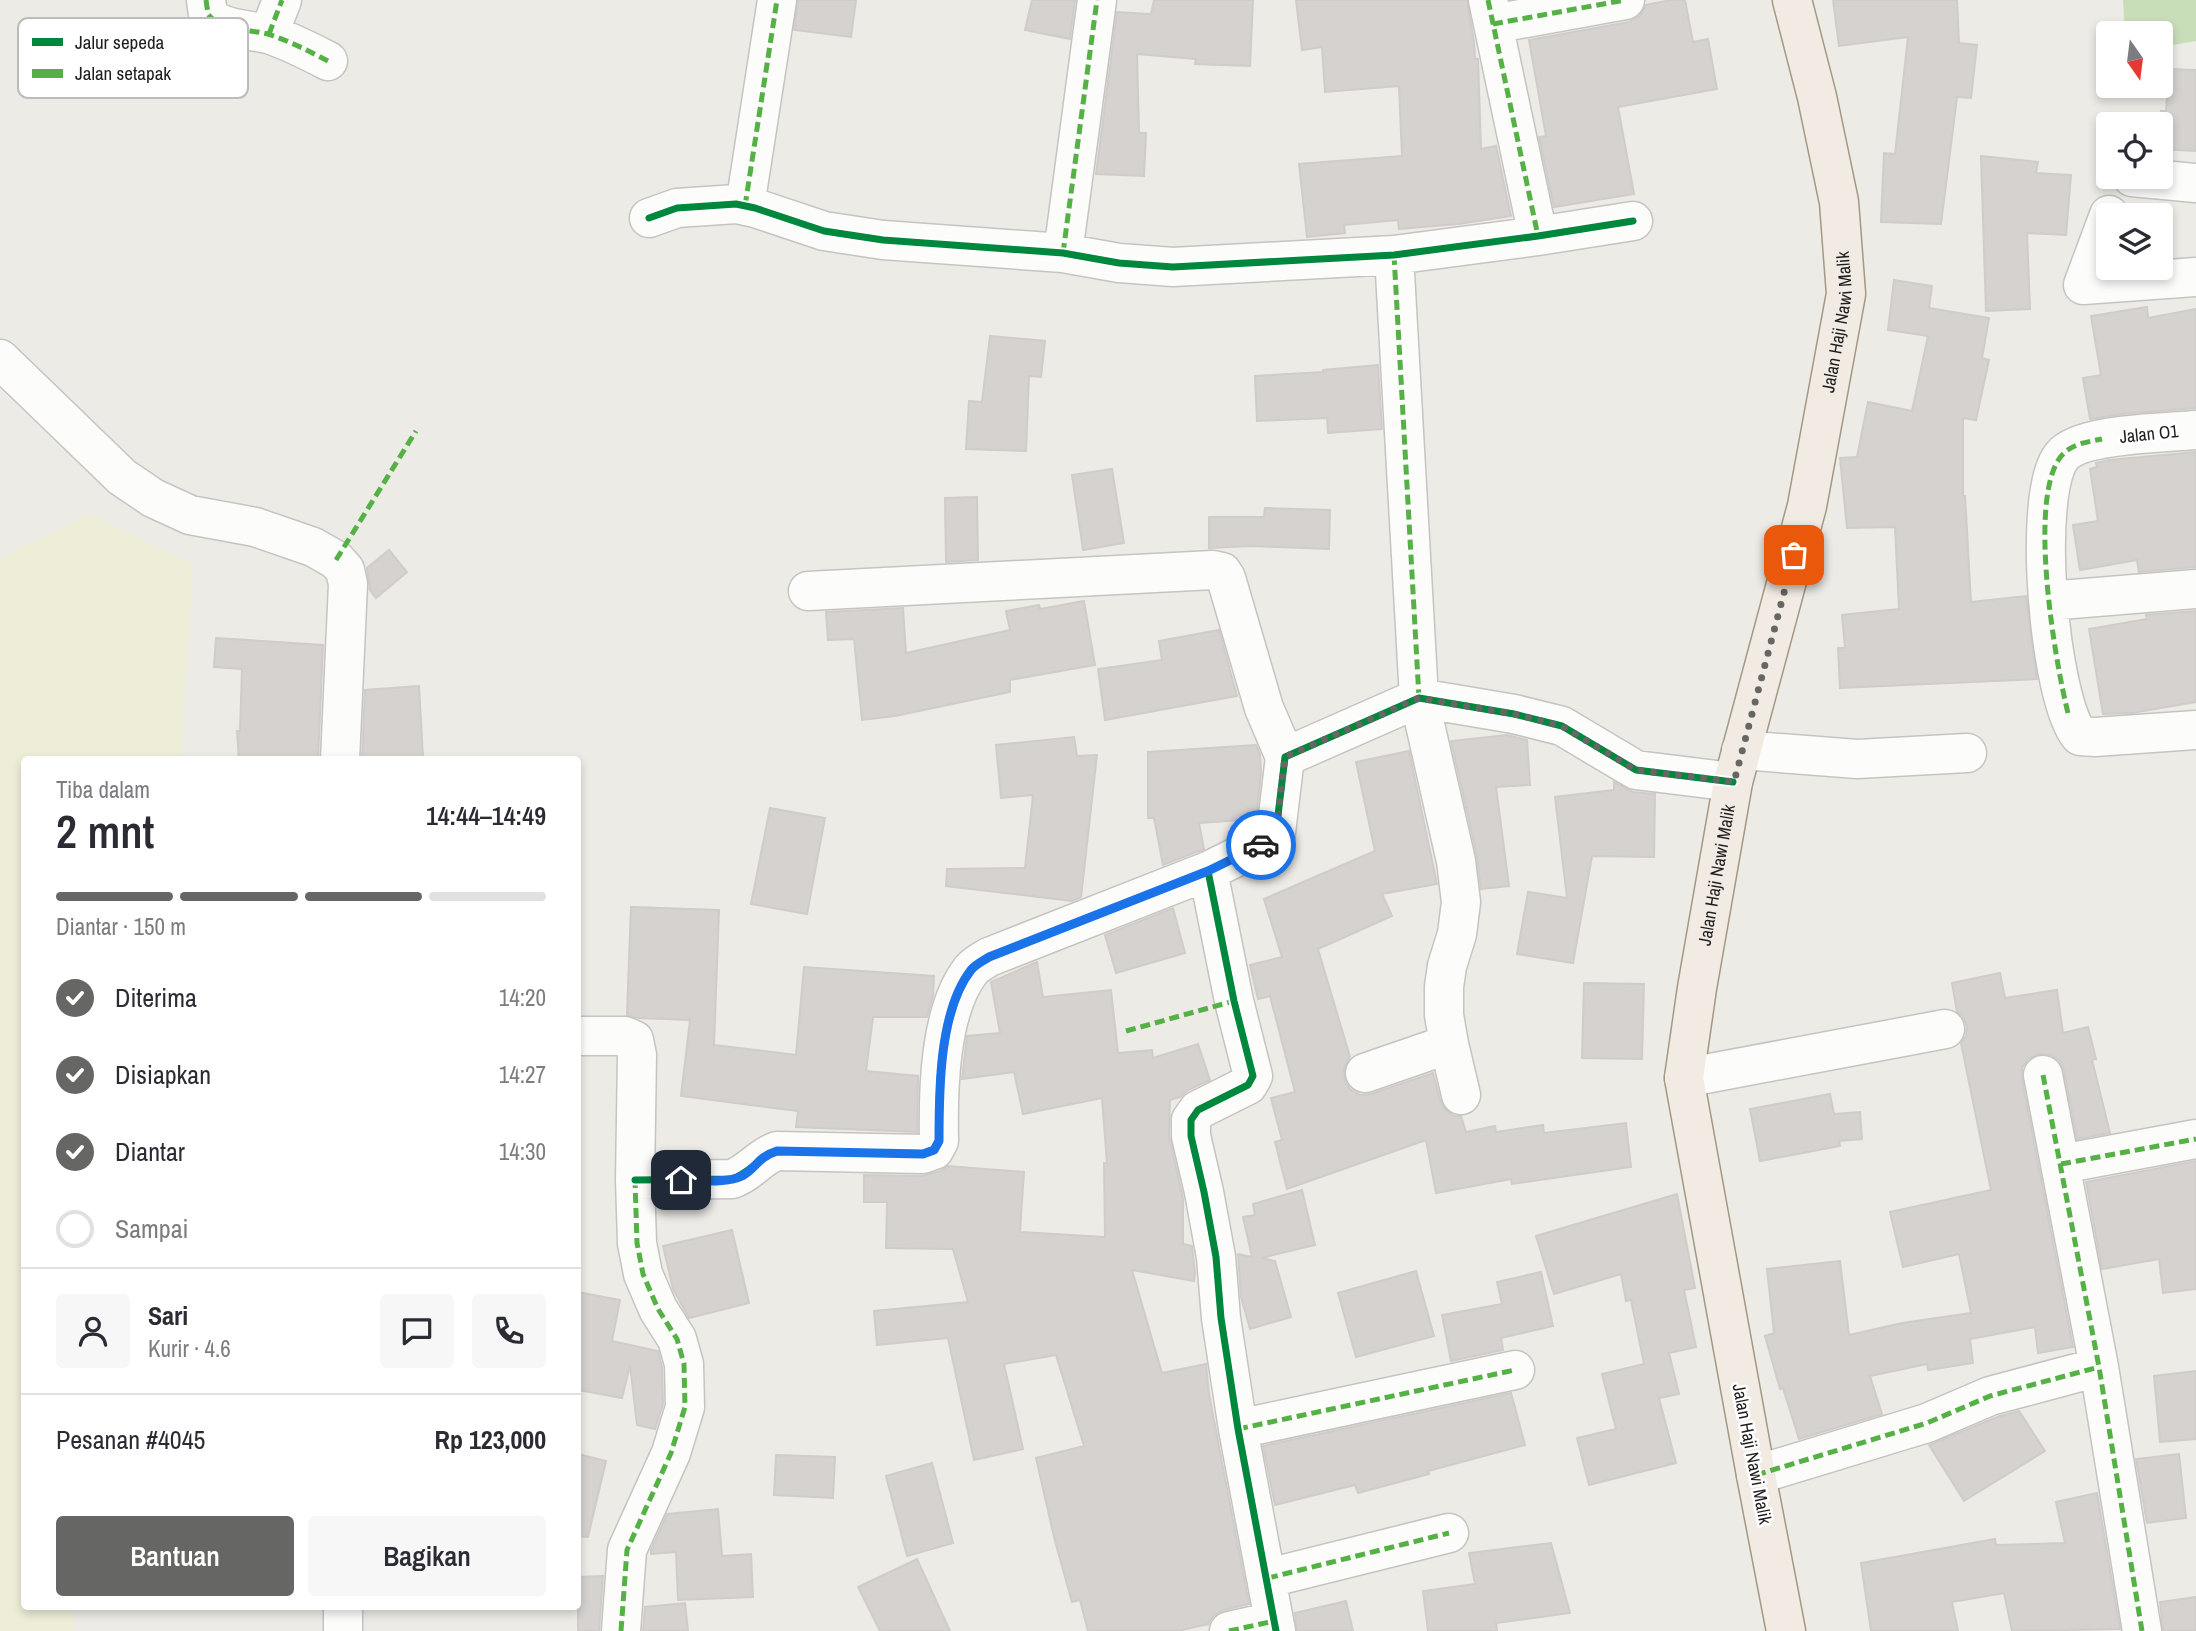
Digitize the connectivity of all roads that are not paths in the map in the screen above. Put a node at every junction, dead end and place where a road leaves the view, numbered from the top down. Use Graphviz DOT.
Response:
graph roads {
  1 [pos="206,0"];
  2 [pos="777,0"];
  3 [pos="1097,0"];
  4 [pos="1625,0"];
  5 [pos="1792,0"];
  6 [pos="1490,12"];
  7 [pos="275,17"];
  8 [pos="210,18"];
  9 [pos="248,19"];
  10 [pos="328,61"];
  11 [pos="2173,181"];
  12 [pos="2196,183"];
  13 [pos="745,206"];
  14 [pos="649,218"];
  15 [pos="1633,221"];
  16 [pos="1538,236"];
  17 [pos="2096,250"];
  18 [pos="1063,253"];
  19 [pos="1394,255"];
  20 [pos="2196,277"];
  21 [pos="2173,279"];
  22 [pos="2154,280"];
  23 [pos="0,359"];
  24 [pos="2196,430"];
  25 [pos="2196,589"];
  26 [pos="808,591"];
  27 [pos="2048,601"];
  28 [pos="1419,698"];
  29 [pos="2196,730"];
  30 [pos="1967,753"];
  31 [pos="340,756"];
  32 [pos="1285,757"];
  33 [pos="1737,766"];
  34 [pos="1208,871"];
  35 [pos="1945,1029"];
  36 [pos="581,1036"];
  37 [pos="1448,1044"];
  38 [pos="1365,1073"];
  39 [pos="2043,1075"];
  40 [pos="1684,1079"];
  41 [pos="1461,1094"];
  42 [pos="2196,1139"];
  43 [pos="2061,1164"];
  44 [pos="635,1180"];
  45 [pos="2099,1367"];
  46 [pos="1515,1370"];
  47 [pos="1238,1429"];
  48 [pos="1756,1475"];
  49 [pos="1449,1533"];
  50 [pos="1268,1578"];
  51 [pos="343,1610"];
  52 [pos="1275,1626"];
  53 [pos="342,1631"];
  54 [pos="621,1631"];
  55 [pos="1229,1631"];
  56 [pos="1786,1631"];
  57 [pos="2142,1631"];
  1 -- 8 [label="street"];
  2 -- 13 [label="street"];
  3 -- 18 [label="street"];
  4 -- 6 [label="street"];
  5 -- 33 [label="main road, Jalan Haji Nawi Malik"];
  6 -- 16 [label="street"];
  7 -- 9 [label="street"];
  7 -- 10 [label="street"];
  11 -- 12 [label="street"];
  13 -- 14 [label="street"];
  13 -- 18 [label="street"];
  15 -- 16 [label="street"];
  16 -- 19 [label="street"];
  17 -- 22 [label="street"];
  18 -- 19 [label="street"];
  19 -- 28 [label="street"];
  20 -- 21 [label="street"];
  23 -- 31 [label="street"];
  24 -- 27 [label="street, Jalan O1"];
  25 -- 27 [label="street"];
  26 -- 32 [label="street"];
  27 -- 29 [label="street, Jalan O1"];
  28 -- 32 [label="street"];
  28 -- 33 [label="street"];
  28 -- 37 [label="street"];
  30 -- 33 [label="street"];
  32 -- 34 [label="street"];
  33 -- 40 [label="main road, Jalan Haji Nawi Malik"];
  34 -- 44 [label="street"];
  34 -- 47 [label="street"];
  35 -- 40 [label="street"];
  36 -- 44 [label="street"];
  37 -- 38 [label="street"];
  37 -- 41 [label="street"];
  39 -- 43 [label="street"];
  40 -- 48 [label="main road, Jalan Haji Nawi Malik"];
  42 -- 43 [label="street"];
  43 -- 45 [label="street"];
  44 -- 54 [label="street"];
  45 -- 48 [label="street"];
  45 -- 57 [label="street"];
  46 -- 47 [label="street"];
  47 -- 50 [label="street"];
  48 -- 56 [label="main road, Jalan Haji Nawi Malik"];
  49 -- 50 [label="street"];
  50 -- 52 [label="street"];
  51 -- 53 [label="street"];
  52 -- 55 [label="street"];
}
